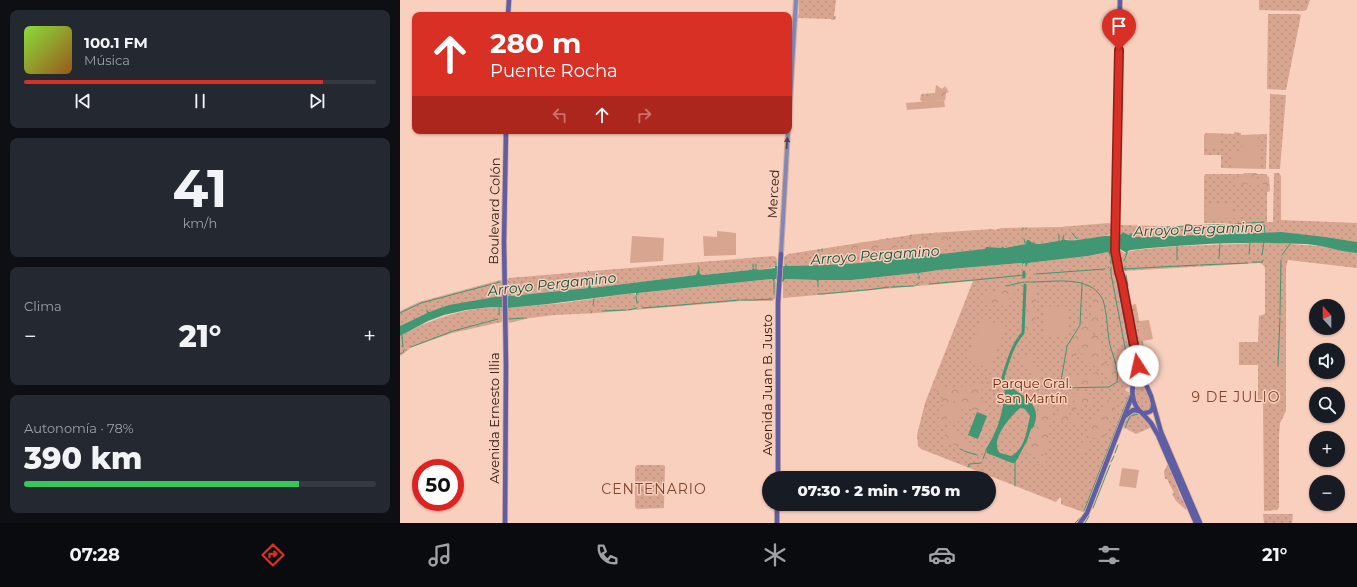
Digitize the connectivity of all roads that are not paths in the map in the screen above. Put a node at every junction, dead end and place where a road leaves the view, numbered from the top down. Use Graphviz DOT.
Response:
graph roads {
  1 [pos="509,0"];
  2 [pos="796,0"];
  3 [pos="1120,0"];
  4 [pos="508,12"];
  5 [pos="792,67"];
  6 [pos="506,134"];
  7 [pos="788,134"];
  8 [pos="781,256"];
  9 [pos="1119,272"];
  10 [pos="505,312"];
  11 [pos="1145,383"];
  12 [pos="1133,385"];
  13 [pos="1132,396"];
  14 [pos="1153,403"];
  15 [pos="1141,412"];
  16 [pos="1124,418"];
  17 [pos="778,471"];
  18 [pos="777,511"];
  19 [pos="505,523"];
  20 [pos="777,523"];
  21 [pos="1080,523"];
  22 [pos="1196,523"];
  23 [pos="1200,523"];
  1 -- 4 [label="main road"];
  2 -- 5 [label="street"];
  3 -- 9 [label="main road"];
  6 -- 10 [label="main road, Boulevard Colón"];
  8 -- 7 [label="street, Merced, one-way"];
  8 -- 17 [label="main road, Avenida Juan B. Justo"];
  9 -- 11 [label="main road"];
  9 -- 12 [label="main road"];
  10 -- 19 [label="main road, Avenida Ernesto Illia"];
  11 -- 12 [label="main road"];
  11 -- 14 [label="main road"];
  12 -- 13 [label="main road"];
  13 -- 15 [label="main road"];
  13 -- 16 [label="main road"];
  14 -- 15 [label="main road"];
  14 -- 23 [label="main road"];
  15 -- 16 [label="main road"];
  15 -- 22 [label="main road"];
  16 -- 21 [label="main road"];
  18 -- 20 [label="main road"];
}
